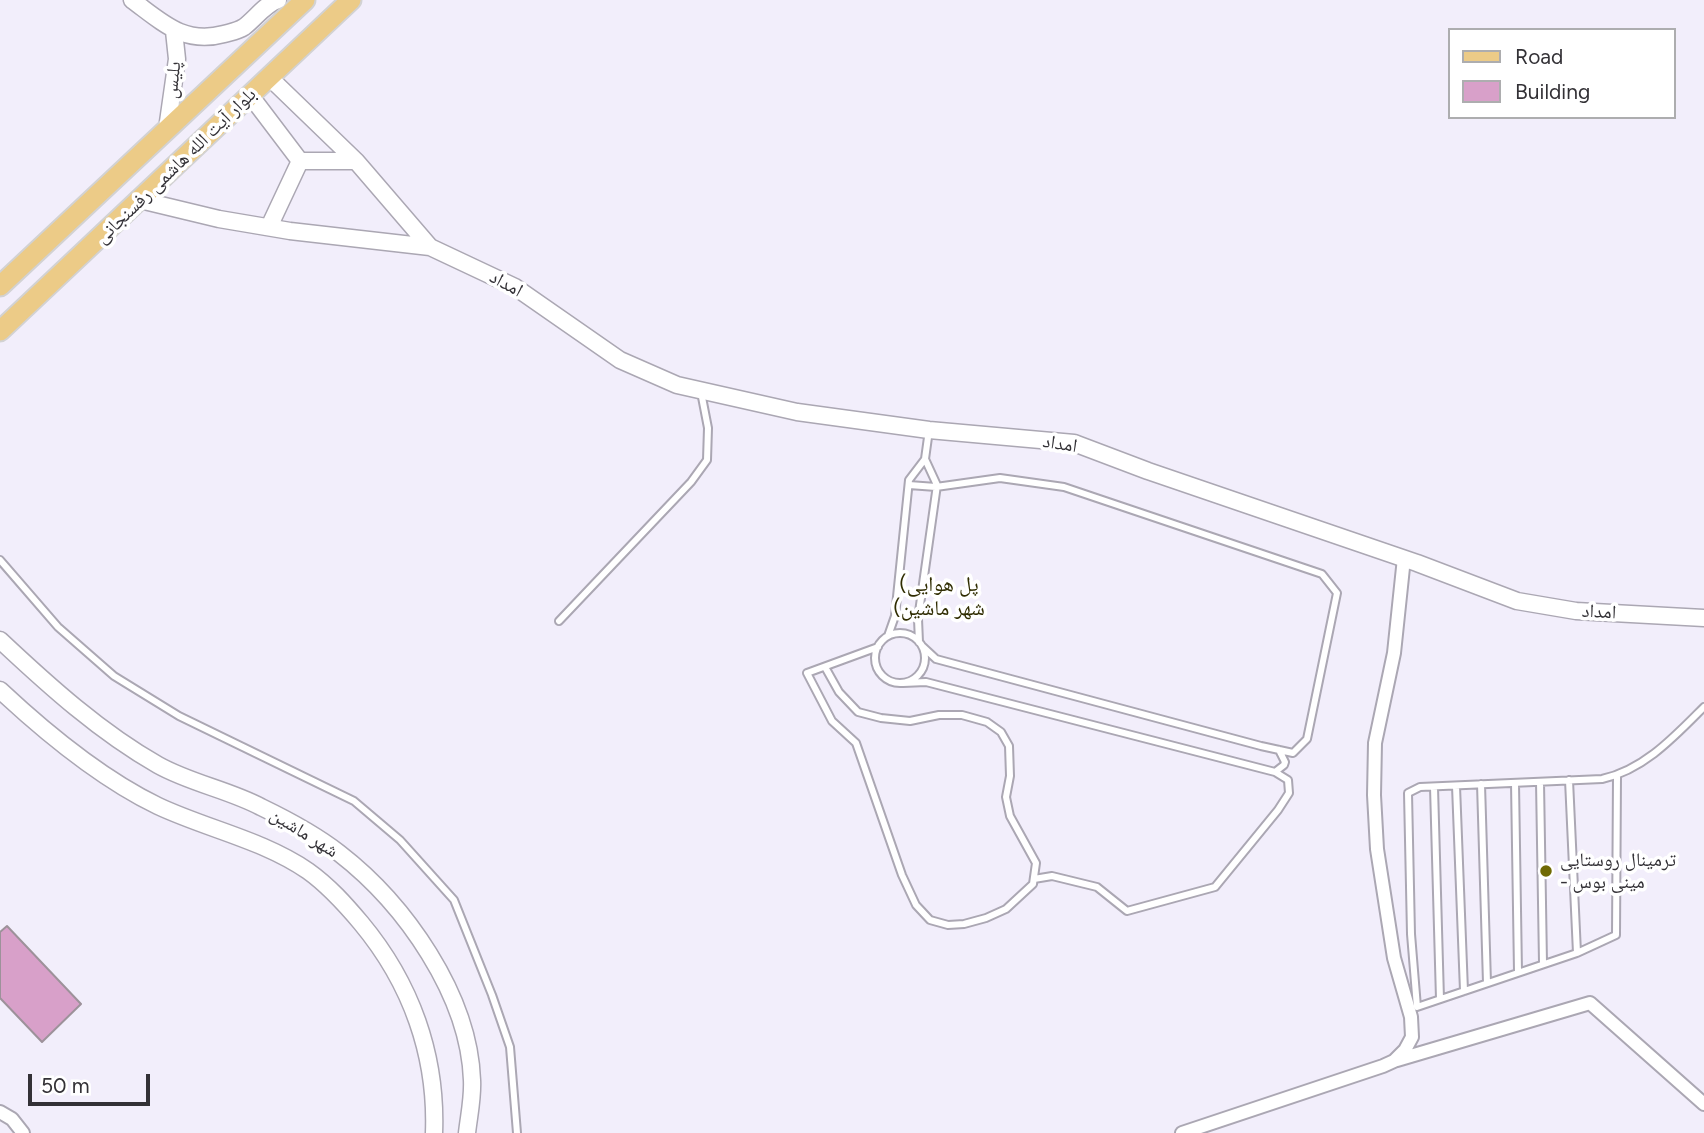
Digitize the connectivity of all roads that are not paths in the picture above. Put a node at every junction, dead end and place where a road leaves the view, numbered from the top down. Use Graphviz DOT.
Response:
graph roads {
  1 [pos="132,0"];
  2 [pos="278,0"];
  3 [pos="305,0"];
  4 [pos="351,0"];
  5 [pos="174,31"];
  6 [pos="247,55"];
  7 [pos="228,73"];
  8 [pos="269,77"];
  9 [pos="250,95"];
  10 [pos="167,129"];
  11 [pos="300,161"];
  12 [pos="356,161"];
  13 [pos="140,200"];
  14 [pos="269,228"];
  15 [pos="430,247"];
  16 [pos="0,286"];
  17 [pos="0,331"];
  18 [pos="701,390"];
  19 [pos="929,430"];
  20 [pos="925,459"];
  21 [pos="909,485"];
  22 [pos="936,487"];
  23 [pos="1404,558"];
  24 [pos="0,560"];
  25 [pos="1704,618"];
  26 [pos="559,621"];
  27 [pos="888,636"];
  28 [pos="0,640"];
  29 [pos="920,644"];
  30 [pos="878,647"];
  31 [pos="825,667"];
  32 [pos="904,683"];
  33 [pos="0,690"];
  34 [pos="1704,706"];
  35 [pos="1279,750"];
  36 [pos="1275,772"];
  37 [pos="1617,776"];
  38 [pos="1569,780"];
  39 [pos="1540,782"];
  40 [pos="1514,783"];
  41 [pos="1481,784"];
  42 [pos="1456,786"];
  43 [pos="1434,787"];
  44 [pos="1034,879"];
  45 [pos="1577,953"];
  46 [pos="1543,963"];
  47 [pos="1518,972"];
  48 [pos="1487,983"];
  49 [pos="1464,991"];
  50 [pos="1440,999"];
  51 [pos="1394,1061"];
  52 [pos="1704,1104"];
  53 [pos="0,1112"];
  54 [pos="23,1133"];
  55 [pos="434,1133"];
  56 [pos="467,1133"];
  57 [pos="517,1133"];
  58 [pos="1182,1133"];
  1 -- 5 [label="street, پلیس"];
  2 -- 5 [label="street, پلیس"];
  3 -- 6 [label="main road, بلوار آیت الله هاشمی رفسنجانی"];
  4 -- 8 [label="main road, بلوار آیت الله هاشمی رفسنجانی"];
  5 -- 10 [label="street, پلیس"];
  6 -- 7 [label="main road, بلوار آیت الله هاشمی رفسنجانی"];
  6 -- 8 [label="main road"];
  7 -- 9 [label="main road"];
  7 -- 10 [label="main road, بلوار آیت الله هاشمی رفسنجانی"];
  8 -- 9 [label="main road, بلوار آیت الله هاشمی رفسنجانی"];
  8 -- 12 [label="street"];
  9 -- 11 [label="street"];
  9 -- 13 [label="main road, بلوار آیت الله هاشمی رفسنجانی"];
  10 -- 16 [label="main road, بلوار آیت الله هاشمی رفسنجانی"];
  11 -- 12 [label="street"];
  11 -- 14 [label="street"];
  12 -- 15 [label="street"];
  13 -- 14 [label="street"];
  13 -- 17 [label="main road, بلوار آیت الله هاشمی رفسنجانی"];
  14 -- 15 [label="street"];
  15 -- 18 [label="street, امداد"];
  18 -- 19 [label="street, امداد"];
  18 -- 26 [label="lane"];
  19 -- 20 [label="lane"];
  19 -- 23 [label="street, امداد"];
  20 -- 21 [label="lane"];
  20 -- 22 [label="lane"];
  21 -- 22 [label="lane"];
  21 -- 27 [label="lane"];
  22 -- 29 [label="lane"];
  22 -- 35 [label="lane"];
  23 -- 25 [label="street, امداد"];
  23 -- 51 [label="street"];
  24 -- 57 [label="lane"];
  27 -- 29 [label="lane"];
  27 -- 30 [label="lane"];
  28 -- 56 [label="street, شهر ماشین"];
  29 -- 32 [label="lane"];
  29 -- 35 [label="lane"];
  30 -- 31 [label="lane"];
  30 -- 32 [label="lane"];
  31 -- 44 [label="lane"];
  31 -- 44 [label="lane"];
  32 -- 36 [label="lane"];
  33 -- 55 [label="street, شهر ماشین"];
  34 -- 37 [label="lane"];
  35 -- 36 [label="lane"];
  36 -- 44 [label="lane"];
  37 -- 38 [label="lane"];
  37 -- 45 [label="lane"];
  38 -- 39 [label="lane"];
  38 -- 45 [label="lane"];
  39 -- 40 [label="lane"];
  39 -- 46 [label="lane"];
  40 -- 41 [label="lane"];
  40 -- 47 [label="lane"];
  41 -- 42 [label="lane"];
  41 -- 48 [label="lane"];
  42 -- 43 [label="lane"];
  42 -- 49 [label="lane"];
  43 -- 50 [label="lane"];
  43 -- 50 [label="lane"];
  45 -- 46 [label="lane"];
  46 -- 47 [label="lane"];
  47 -- 48 [label="lane"];
  48 -- 49 [label="lane"];
  49 -- 50 [label="lane"];
  51 -- 52 [label="street"];
  51 -- 58 [label="street"];
  53 -- 54 [label="street"];
}
